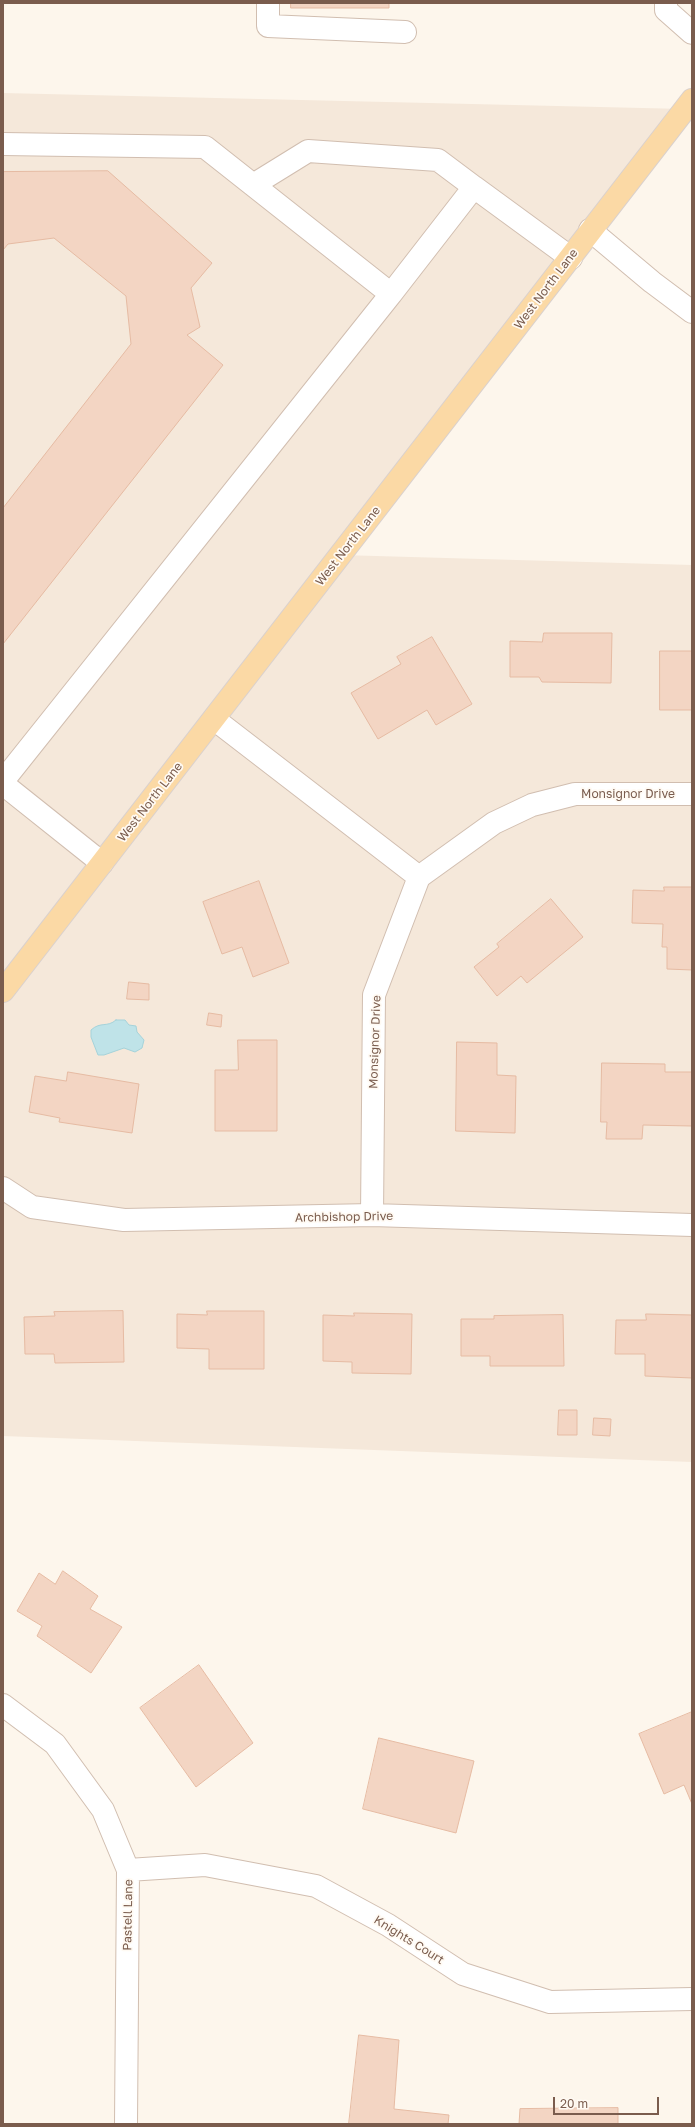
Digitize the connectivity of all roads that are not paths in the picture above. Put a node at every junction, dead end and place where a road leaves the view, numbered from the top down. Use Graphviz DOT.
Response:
graph roads {
  1 [pos="268,3"];
  2 [pos="666,3"];
  3 [pos="405,32"];
  4 [pos="692,33"];
  5 [pos="692,100"];
  6 [pos="3,144"];
  7 [pos="253,185"];
  8 [pos="474,187"];
  9 [pos="590,230"];
  10 [pos="571,258"];
  11 [pos="391,294"];
  12 [pos="692,312"];
  13 [pos="214,719"];
  14 [pos="3,783"];
  15 [pos="692,794"];
  16 [pos="102,863"];
  17 [pos="419,877"];
  18 [pos="3,991"];
  19 [pos="3,1188"];
  20 [pos="372,1215"];
  21 [pos="692,1225"];
  22 [pos="3,1705"];
  23 [pos="128,1870"];
  24 [pos="692,1999"];
  25 [pos="126,2124"];
  1 -- 3 [label="street"];
  2 -- 4 [label="street"];
  5 -- 9 [label="main road, West North Lane"];
  6 -- 7 [label="street"];
  7 -- 8 [label="street"];
  7 -- 11 [label="street"];
  8 -- 10 [label="street"];
  8 -- 11 [label="street"];
  9 -- 10 [label="main road, West North Lane"];
  9 -- 12 [label="street"];
  10 -- 13 [label="main road, West North Lane"];
  11 -- 14 [label="street"];
  13 -- 16 [label="main road, West North Lane"];
  13 -- 17 [label="street"];
  14 -- 16 [label="street"];
  15 -- 17 [label="street, Monsignor Drive"];
  16 -- 18 [label="main road, West North Lane"];
  17 -- 20 [label="street, Monsignor Drive"];
  19 -- 20 [label="street, Archbishop Drive"];
  20 -- 21 [label="street, Archbishop Drive"];
  22 -- 23 [label="street, Pastell Lane"];
  23 -- 24 [label="street, Knights Court"];
  23 -- 25 [label="street, Pastell Lane"];
}
